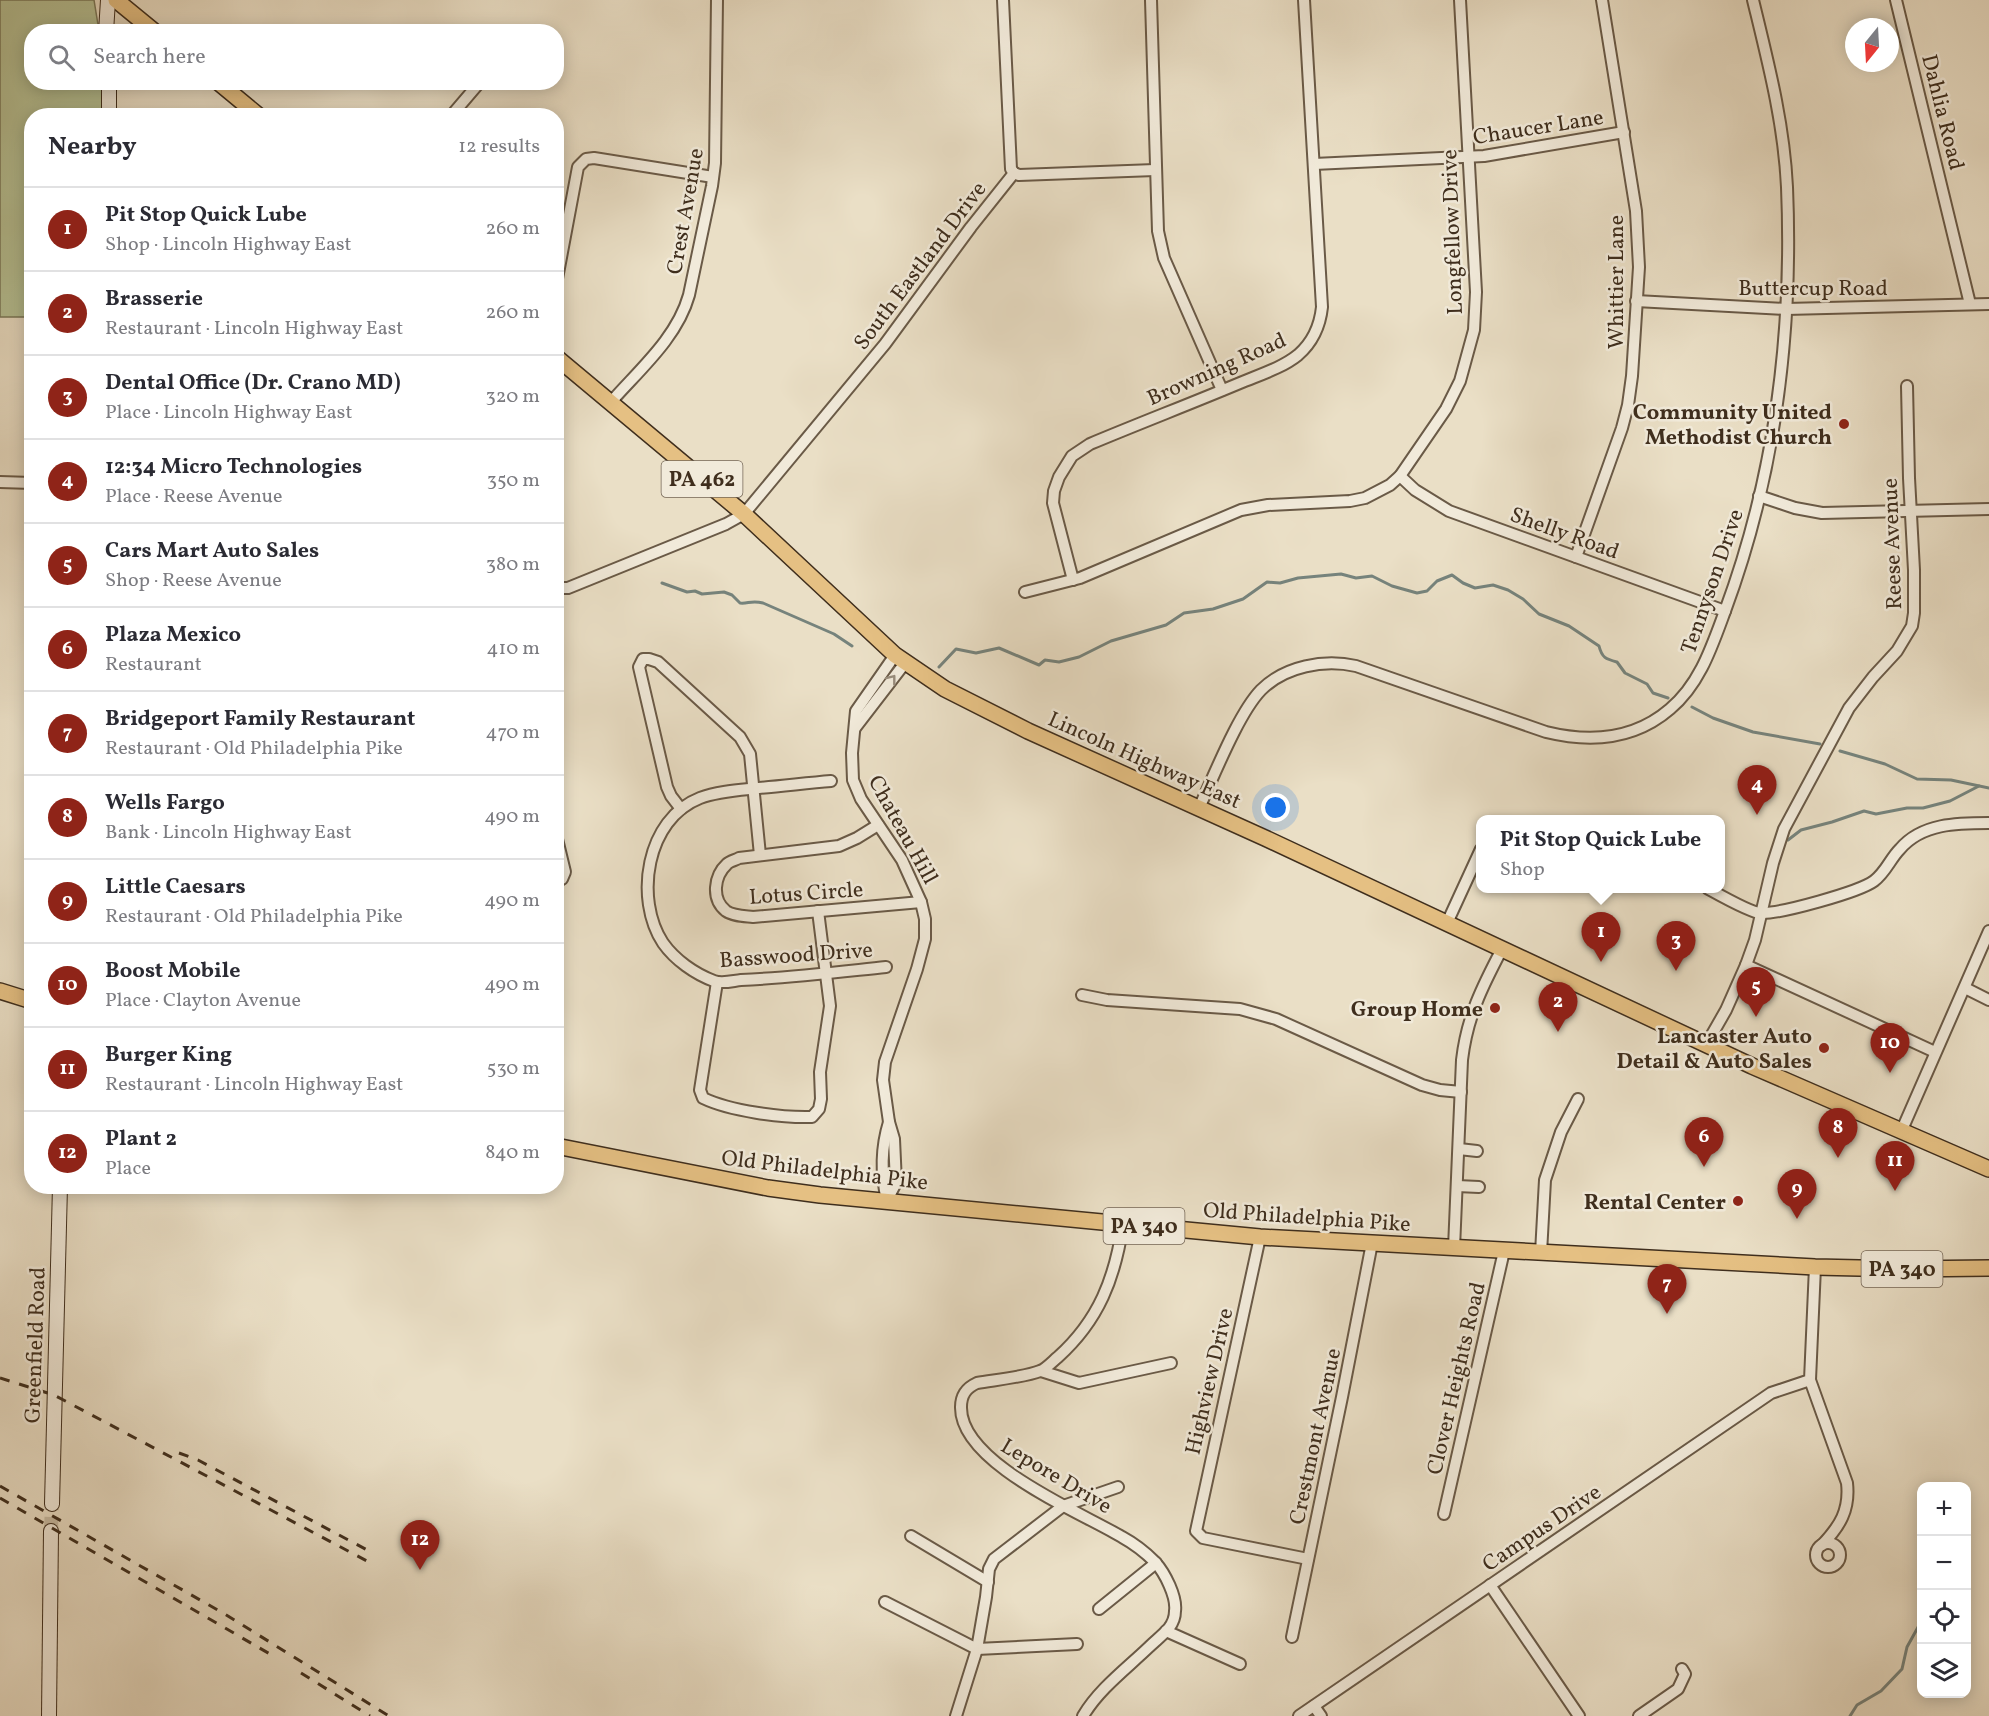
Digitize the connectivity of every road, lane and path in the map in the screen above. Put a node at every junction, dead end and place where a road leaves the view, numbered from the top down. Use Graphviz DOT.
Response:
graph roads {
  1 [pos="108,0"];
  2 [pos="116,0"];
  3 [pos="717,0"];
  4 [pos="1003,0"];
  5 [pos="1151,0"];
  6 [pos="1304,0"];
  7 [pos="1460,0"];
  8 [pos="1602,0"];
  9 [pos="1753,0"];
  10 [pos="1896,0"];
  11 [pos="106,24"];
  12 [pos="145,24"];
  13 [pos="110,90"];
  14 [pos="228,90"];
  15 [pos="473,90"];
  16 [pos="109,108"];
  17 [pos="249,108"];
  18 [pos="458,108"];
  19 [pos="1623,132"];
  20 [pos="1469,157"];
  21 [pos="1314,164"];
  22 [pos="1155,170"];
  23 [pos="1014,173"];
  24 [pos="713,177"];
  25 [pos="564,241"];
  26 [pos="1636,300"];
  27 [pos="1970,304"];
  28 [pos="1989,304"];
  29 [pos="1786,309"];
  30 [pos="564,364"];
  31 [pos="1907,386"];
  32 [pos="1222,390"];
  33 [pos="611,402"];
  34 [pos="1400,476"];
  35 [pos="0,482"];
  36 [pos="24,483"];
  37 [pos="1759,495"];
  38 [pos="1989,509"];
  39 [pos="1910,512"];
  40 [pos="744,514"];
  41 [pos="1576,557"];
  42 [pos="1073,580"];
  43 [pos="564,588"];
  44 [pos="1025,592"];
  45 [pos="1725,610"];
  46 [pos="900,659"];
  47 [pos="831,781"];
  48 [pos="753,789"];
  49 [pos="1199,808"];
  50 [pos="681,809"];
  51 [pos="1989,823"];
  52 [pos="878,825"];
  53 [pos="760,855"];
  54 [pos="1476,860"];
  55 [pos="1718,893"];
  56 [pos="921,902"];
  57 [pos="818,911"];
  58 [pos="1761,913"];
  59 [pos="1447,923"];
  60 [pos="1989,931"];
  61 [pos="1502,950"];
  62 [pos="1746,965"];
  63 [pos="886,968"];
  64 [pos="825,973"];
  65 [pos="717,982"];
  66 [pos="1965,988"];
  67 [pos="0,991"];
  68 [pos="1082,995"];
  69 [pos="24,998"];
  70 [pos="1989,1000"];
  71 [pos="1706,1045"];
  72 [pos="1935,1052"];
  73 [pos="1461,1092"];
  74 [pos="1578,1100"];
  75 [pos="1901,1131"];
  76 [pos="564,1148"];
  77 [pos="1459,1149"];
  78 [pos="1477,1151"];
  79 [pos="1989,1169"];
  80 [pos="1457,1186"];
  81 [pos="1479,1187"];
  82 [pos="60,1194"];
  83 [pos="887,1200"];
  84 [pos="1123,1224"];
  85 [pos="1260,1237"];
  86 [pos="1372,1243"];
  87 [pos="1454,1248"];
  88 [pos="1504,1251"];
  89 [pos="1541,1253"];
  90 [pos="1815,1267"];
  91 [pos="1989,1268"];
  92 [pos="1171,1363"];
  93 [pos="1041,1371"];
  94 [pos="1810,1380"];
  95 [pos="1118,1488"];
  96 [pos="52,1504"];
  97 [pos="1063,1506"];
  98 [pos="1444,1514"];
  99 [pos="51,1531"];
  100 [pos="911,1536"];
  101 [pos="1822,1545"];
  102 [pos="1308,1560"];
  103 [pos="1156,1563"];
  104 [pos="988,1582"];
  105 [pos="1490,1584"];
  106 [pos="885,1602"];
  107 [pos="1099,1609"];
  108 [pos="1166,1631"];
  109 [pos="1292,1637"];
  110 [pos="1077,1644"];
  111 [pos="977,1649"];
  112 [pos="1240,1664"];
  113 [pos="1682,1669"];
  114 [pos="1314,1706"];
  115 [pos="49,1716"];
  116 [pos="956,1716"];
  117 [pos="1083,1716"];
  118 [pos="1299,1716"];
  119 [pos="1321,1716"];
  120 [pos="1579,1716"];
  121 [pos="1639,1716"];
  1 -- 11 [label="main road"];
  2 -- 12 [label="main road"];
  3 -- 24 [label="street, Crest Avenue"];
  4 -- 23 [label="street, South Eastland Drive"];
  5 -- 22 [label="street"];
  6 -- 21 [label="street, Browning Road"];
  7 -- 20 [label="street, Longfellow Drive"];
  8 -- 19 [label="street, Whittier Lane"];
  9 -- 29 [label="street, Tennyson Drive"];
  10 -- 27 [label="street, Dahlia Road"];
  13 -- 16 [label="main road"];
  14 -- 17 [label="main road"];
  15 -- 18 [label="street"];
  19 -- 20 [label="street, Chaucer Lane"];
  19 -- 26 [label="street, Whittier Lane"];
  20 -- 21 [label="street, Chaucer Lane"];
  20 -- 34 [label="street, Longfellow Drive"];
  21 -- 32 [label="street, Browning Road"];
  22 -- 23 [label="street"];
  22 -- 32 [label="street"];
  23 -- 40 [label="street, South Eastland Drive"];
  24 -- 25 [label="street"];
  24 -- 33 [label="street, Crest Avenue"];
  26 -- 29 [label="street, Buttercup Road"];
  26 -- 41 [label="street, Whittier Lane"];
  27 -- 28 [label="street, Buttercup Road"];
  27 -- 29 [label="street, Buttercup Road"];
  29 -- 37 [label="street, Tennyson Drive"];
  30 -- 33 [label="main road, Lincoln Highway East / PA 462"];
  31 -- 39 [label="street, Reese Avenue"];
  32 -- 42 [label="street, Browning Road"];
  33 -- 40 [label="main road, Lincoln Highway East / PA 462"];
  34 -- 41 [label="street, Shelly Road"];
  34 -- 42 [label="street, Longfellow Drive"];
  35 -- 36 [label="street"];
  37 -- 39 [label="street"];
  37 -- 45 [label="street, Tennyson Drive"];
  38 -- 39 [label="street"];
  39 -- 58 [label="street, Reese Avenue"];
  40 -- 43 [label="street"];
  40 -- 46 [label="main road, Lincoln Highway East / PA 462"];
  41 -- 45 [label="street, Shelly Road"];
  42 -- 44 [label="street, Longfellow Drive"];
  45 -- 49 [label="street, Tennyson Drive"];
  46 -- 49 [label="main road, Lincoln Highway East / PA 462"];
  46 -- 52 [label="street, Chateau Hill"];
  47 -- 48 [label="street, Basswood Drive"];
  48 -- 50 [label="street, Basswood Drive"];
  48 -- 50 [label="street"];
  48 -- 53 [label="street"];
  49 -- 59 [label="main road, Lincoln Highway East / PA 462"];
  50 -- 65 [label="street, Basswood Drive"];
  51 -- 58 [label="street"];
  52 -- 53 [label="street, Lotus Circle"];
  52 -- 56 [label="street, Chateau Hill"];
  53 -- 57 [label="street, Lotus Circle"];
  54 -- 59 [label="street"];
  55 -- 58 [label="street"];
  56 -- 57 [label="street, Lotus Circle"];
  56 -- 83 [label="street, Chateau Hill"];
  57 -- 64 [label="street"];
  58 -- 62 [label="street, Reese Avenue"];
  59 -- 61 [label="main road, Lincoln Highway East / PA 462"];
  60 -- 66 [label="street"];
  61 -- 71 [label="main road, Lincoln Highway East / PA 462"];
  61 -- 73 [label="street"];
  62 -- 71 [label="street, Reese Avenue"];
  62 -- 72 [label="street"];
  63 -- 64 [label="street, Basswood Drive"];
  64 -- 65 [label="street, Basswood Drive"];
  64 -- 65 [label="street"];
  66 -- 70 [label="street"];
  66 -- 72 [label="street"];
  67 -- 69 [label="main road"];
  68 -- 73 [label="street"];
  71 -- 75 [label="main road, Lincoln Highway East / PA 462"];
  72 -- 75 [label="street"];
  73 -- 77 [label="street"];
  74 -- 89 [label="street"];
  75 -- 79 [label="main road, Lincoln Highway East / PA 462"];
  76 -- 83 [label="main road, Old Philadelphia Pike / PA 340"];
  77 -- 78 [label="street"];
  77 -- 80 [label="street"];
  80 -- 81 [label="street"];
  80 -- 87 [label="street"];
  82 -- 96 [label="main road, Greenfield Road"];
  83 -- 84 [label="main road, Old Philadelphia Pike / PA 340"];
  84 -- 85 [label="main road, Old Philadelphia Pike / PA 340"];
  84 -- 93 [label="street"];
  85 -- 86 [label="main road, Old Philadelphia Pike / PA 340"];
  85 -- 102 [label="street, Highview Drive"];
  86 -- 87 [label="main road, Old Philadelphia Pike / PA 340"];
  86 -- 102 [label="street, Crestmont Avenue"];
  87 -- 88 [label="main road, Old Philadelphia Pike / PA 340"];
  88 -- 89 [label="main road, Old Philadelphia Pike / PA 340"];
  88 -- 98 [label="street, Clover Heights Road"];
  89 -- 90 [label="main road, Old Philadelphia Pike / PA 340"];
  90 -- 91 [label="main road, Old Philadelphia Pike / PA 340"];
  90 -- 94 [label="street"];
  92 -- 93 [label="street"];
  93 -- 97 [label="street, Lepore Drive"];
  94 -- 101 [label="street"];
  94 -- 105 [label="street, Campus Drive"];
  95 -- 97 [label="street"];
  97 -- 103 [label="street, Lepore Drive"];
  97 -- 104 [label="street"];
  99 -- 115 [label="main road"];
  100 -- 104 [label="street"];
  102 -- 109 [label="street, Crestmont Avenue"];
  103 -- 107 [label="street"];
  103 -- 108 [label="street, Lepore Drive"];
  104 -- 111 [label="street"];
  105 -- 114 [label="street, Campus Drive"];
  105 -- 120 [label="street"];
  106 -- 111 [label="street"];
  108 -- 112 [label="street"];
  108 -- 117 [label="street, Lepore Drive"];
  110 -- 111 [label="street"];
  111 -- 116 [label="street"];
  113 -- 121 [label="street"];
  114 -- 118 [label="street, Campus Drive"];
  114 -- 119 [label="street"];
}
